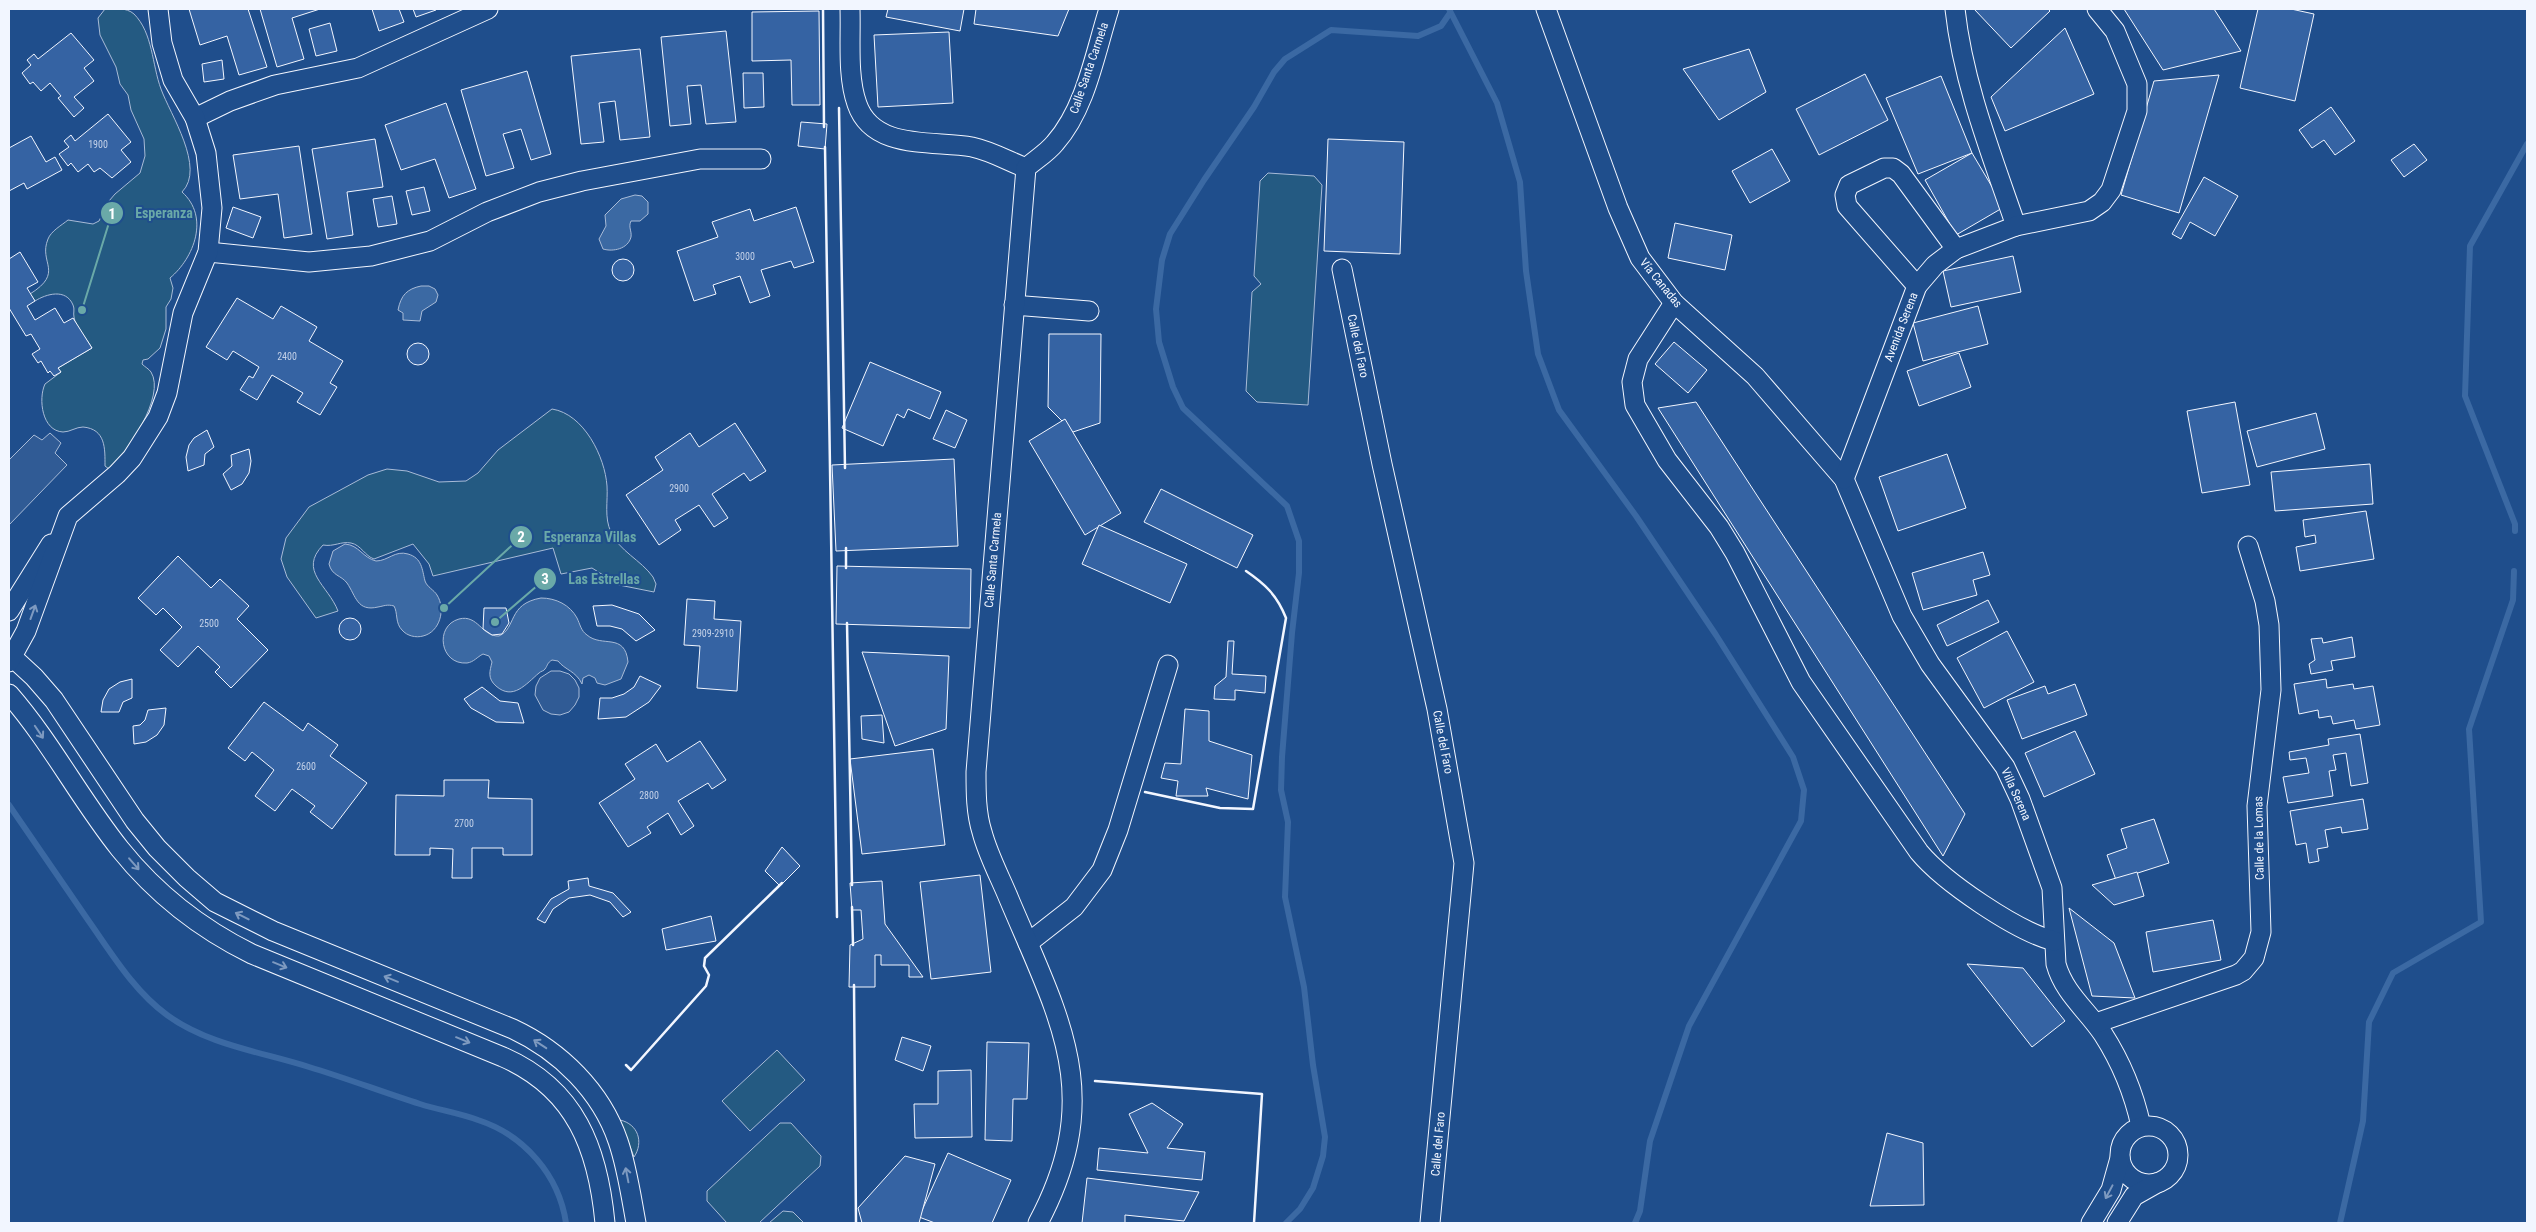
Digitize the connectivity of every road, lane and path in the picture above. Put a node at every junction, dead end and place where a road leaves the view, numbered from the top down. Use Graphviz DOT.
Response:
graph roads {
  1 [pos="158,9"];
  2 [pos="488,9"];
  3 [pos="850,9"];
  4 [pos="1109,9"];
  5 [pos="1546,9"];
  6 [pos="1954,9"];
  7 [pos="2097,9"];
  8 [pos="195,118"];
  9 [pos="761,159"];
  10 [pos="1026,168"];
  11 [pos="2016,226"];
  12 [pos="1956,249"];
  13 [pos="208,252"];
  14 [pos="1342,269"];
  15 [pos="1917,286"];
  16 [pos="1674,303"];
  17 [pos="1014,305"];
  18 [pos="1089,311"];
  19 [pos="1844,479"];
  20 [pos="62,528"];
  21 [pos="2248,546"];
  22 [pos="9,610"];
  23 [pos="10,658"];
  24 [pos="1168,665"];
  25 [pos="9,694"];
  26 [pos="2054,941"];
  27 [pos="1028,943"];
  28 [pos="449,1003"];
  29 [pos="2096,1023"];
  30 [pos="438,1030"];
  31 [pos="2141,1126"];
  32 [pos="2120,1158"];
  33 [pos="2160,1182"];
  34 [pos="605,1223"];
  35 [pos="636,1223"];
  36 [pos="1038,1223"];
  37 [pos="1430,1223"];
  38 [pos="2091,1223"];
  39 [pos="2117,1223"];
  1 -- 8 [label="street"];
  2 -- 8 [label="street"];
  3 -- 10 [label="street"];
  4 -- 10 [label="street, Calle Santa Carmela"];
  5 -- 16 [label="street, Vía Canadas"];
  6 -- 11 [label="street"];
  7 -- 11 [label="street, Avenida Serena"];
  8 -- 13 [label="street"];
  9 -- 13 [label="street"];
  10 -- 17 [label="street, Calle Santa Carmela"];
  11 -- 12 [label="street, Avenida Serena"];
  12 -- 15 [label="street, Avenida Serena"];
  12 -- 15 [label="street"];
  13 -- 20 [label="street"];
  14 -- 37 [label="street, Calle del Faro"];
  15 -- 19 [label="street, Avenida Serena"];
  16 -- 19 [label="street, Vía Canadas"];
  16 -- 26 [label="street"];
  17 -- 18 [label="street"];
  17 -- 27 [label="street, Calle Santa Carmela"];
  19 -- 26 [label="street, Villa Serena"];
  20 -- 22 [label="street"];
  23 -- 20 [label="street, one-way"];
  21 -- 29 [label="street, Calle de la Lomas"];
  28 -- 23 [label="street, one-way"];
  24 -- 27 [label="street"];
  25 -- 30 [label="street, one-way"];
  26 -- 29 [label="street, Villa Serena"];
  27 -- 36 [label="street, Calle Santa Carmela"];
  28 -- 30 [label="street"];
  35 -- 28 [label="street, one-way"];
  29 -- 31 [label="street, Villa Serena"];
  30 -- 34 [label="street, one-way"];
  31 -- 32 [label="street"];
  31 -- 33 [label="street"];
  32 -- 33 [label="street"];
  32 -- 38 [label="street, one-way"];
  33 -- 39 [label="street"];
}
